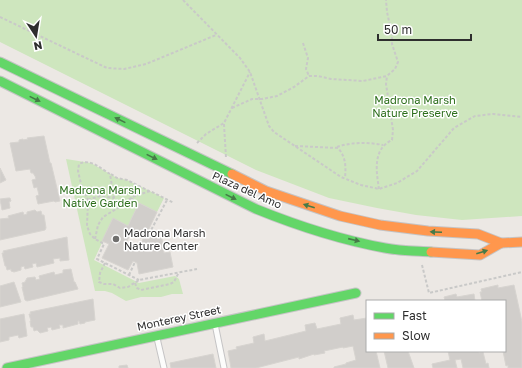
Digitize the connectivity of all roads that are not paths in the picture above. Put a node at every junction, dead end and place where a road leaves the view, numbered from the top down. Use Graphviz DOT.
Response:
graph roads {
  1 [pos="4,64"];
  2 [pos="0,82"];
  3 [pos="201,171"];
  4 [pos="522,242"];
  5 [pos="501,243"];
  6 [pos="356,293"];
  7 [pos="214,323"];
  8 [pos="156,336"];
  9 [pos="7,368"];
  10 [pos="164,368"];
  11 [pos="224,368"];
  1 -- 2 [label="main road"];
  3 -- 1 [label="main road, Plaza del Amo, one-way"];
  2 -- 3 [label="main road, Plaza del Amo, one-way"];
  5 -- 3 [label="main road, Plaza del Amo, one-way"];
  3 -- 5 [label="main road, Plaza del Amo, one-way"];
  4 -- 5 [label="main road, Plaza del Amo"];
  6 -- 7 [label="main road, Monterey Street"];
  7 -- 8 [label="main road, Monterey Street"];
  7 -- 11 [label="lane"];
  8 -- 9 [label="main road, Monterey Street"];
  8 -- 10 [label="lane"];
}
